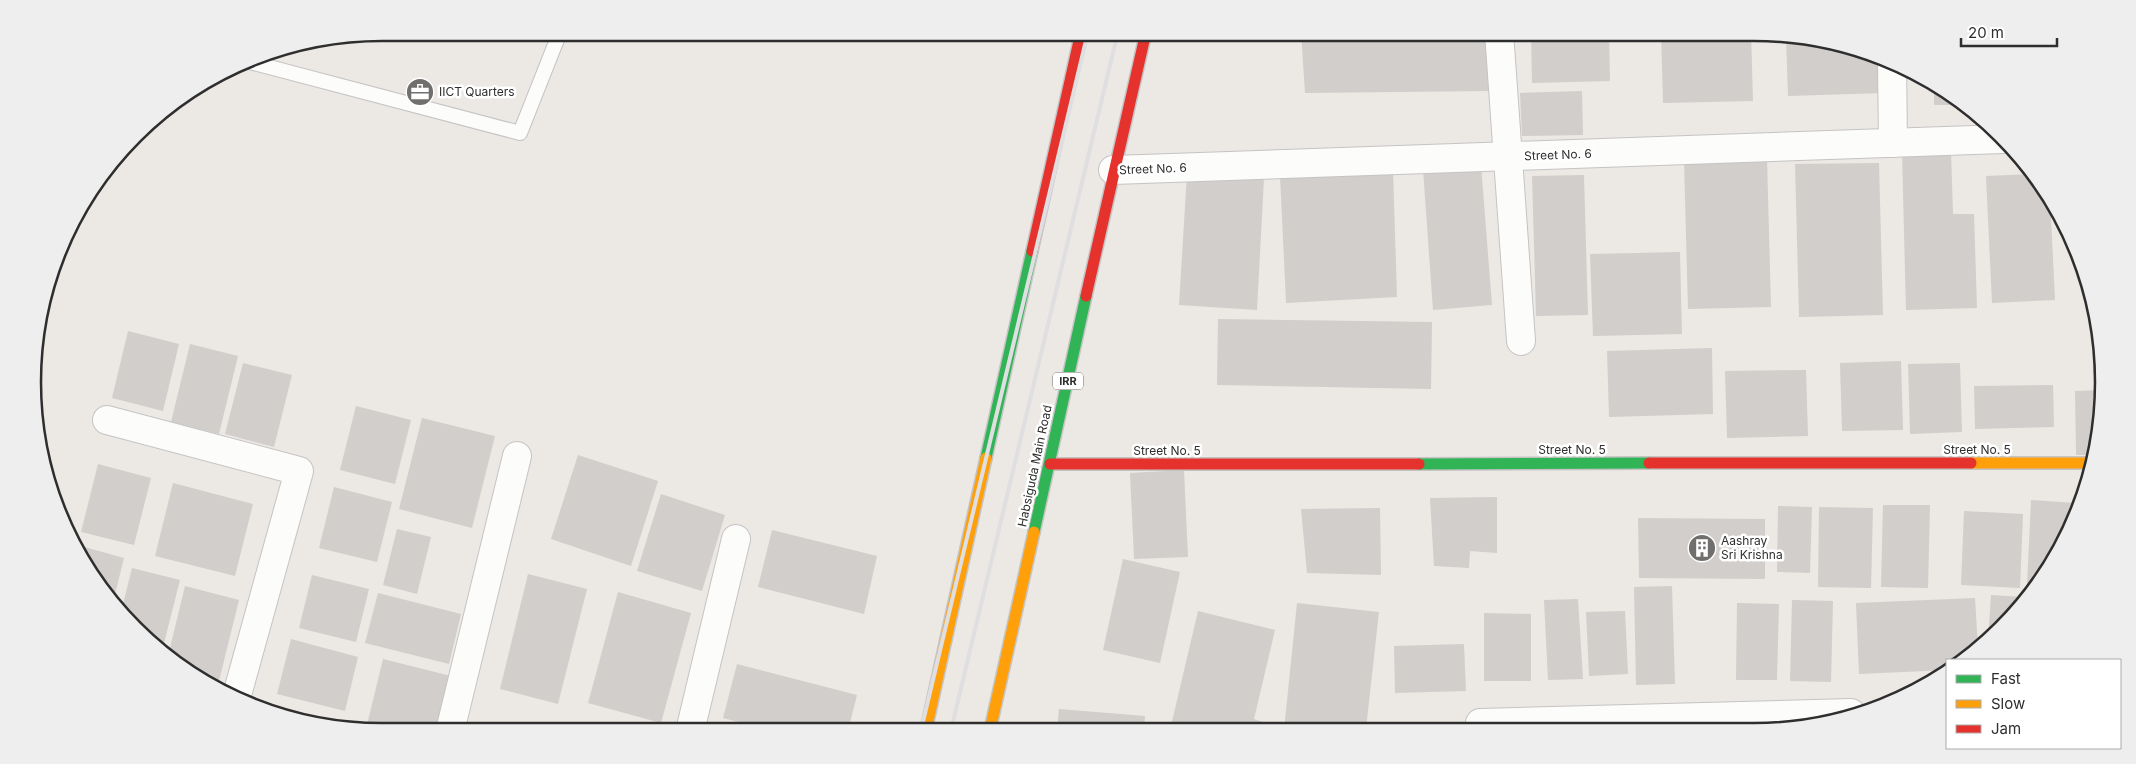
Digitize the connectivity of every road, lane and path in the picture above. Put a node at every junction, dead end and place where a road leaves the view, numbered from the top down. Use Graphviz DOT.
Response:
graph roads {
  1 [pos="556,41"];
  2 [pos="1077,41"];
  3 [pos="1144,41"];
  4 [pos="1500,41"];
  5 [pos="259,64"];
  6 [pos="1892,70"];
  7 [pos="1993,139"];
  8 [pos="1893,143"];
  9 [pos="1507,156"];
  10 [pos="1113,170"];
  11 [pos="1521,341"];
  12 [pos="108,420"];
  13 [pos="517,456"];
  14 [pos="2085,463"];
  15 [pos="1050,464"];
  16 [pos="736,539"];
  17 [pos="238,691"];
  18 [pos="1831,714"];
  19 [pos="452,723"];
  20 [pos="692,723"];
  21 [pos="928,723"];
  22 [pos="992,723"];
  23 [pos="1480,723"];
  1 -- 5 [label="lane"];
  2 -- 21 [label="main road"];
  3 -- 10 [label="main road, Habsiguda Main Road / IRR"];
  4 -- 9 [label="street"];
  6 -- 8 [label="street"];
  7 -- 8 [label="street, Street No. 6"];
  8 -- 9 [label="street, Street No. 6"];
  9 -- 10 [label="street, Street No. 6"];
  9 -- 11 [label="street"];
  10 -- 15 [label="main road, Habsiguda Main Road / IRR"];
  12 -- 17 [label="street"];
  13 -- 19 [label="street"];
  14 -- 15 [label="main road, Street No. 5"];
  15 -- 22 [label="main road, Habsiguda Main Road / IRR"];
  16 -- 20 [label="street"];
  18 -- 23 [label="street"];
}
